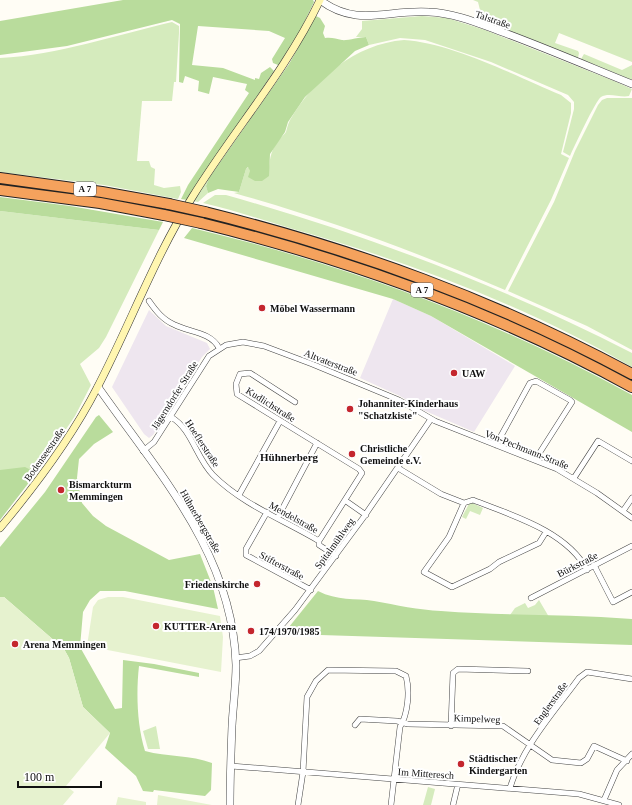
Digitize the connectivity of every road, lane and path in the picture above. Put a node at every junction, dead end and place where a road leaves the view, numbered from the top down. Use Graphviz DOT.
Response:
graph roads {
  1 [pos="320,0"];
  2 [pos="632,84"];
  3 [pos="0,178"];
  4 [pos="0,190"];
  5 [pos="149,301"];
  6 [pos="219,348"];
  7 [pos="632,374"];
  8 [pos="98,387"];
  9 [pos="632,387"];
  10 [pos="295,402"];
  11 [pos="171,417"];
  12 [pos="431,419"];
  13 [pos="280,421"];
  14 [pos="317,443"];
  15 [pos="496,445"];
  16 [pos="143,451"];
  17 [pos="535,460"];
  18 [pos="632,461"];
  19 [pos="398,468"];
  20 [pos="574,478"];
  21 [pos="239,495"];
  22 [pos="632,498"];
  23 [pos="346,501"];
  24 [pos="464,503"];
  25 [pos="623,511"];
  26 [pos="266,512"];
  27 [pos="366,515"];
  28 [pos="278,518"];
  29 [pos="632,518"];
  30 [pos="0,528"];
  31 [pos="546,532"];
  32 [pos="319,541"];
  33 [pos="632,546"];
  34 [pos="336,556"];
  35 [pos="594,565"];
  36 [pos="587,570"];
  37 [pos="311,590"];
  38 [pos="632,592"];
  39 [pos="530,598"];
  40 [pos="235,658"];
  41 [pos="528,671"];
  42 [pos="632,679"];
  43 [pos="403,723"];
  44 [pos="355,725"];
  45 [pos="451,726"];
  46 [pos="530,746"];
  47 [pos="632,754"];
  48 [pos="627,762"];
  49 [pos="230,766"];
  50 [pos="303,772"];
  51 [pos="395,780"];
  52 [pos="458,784"];
  53 [pos="510,788"];
  54 [pos="604,800"];
  55 [pos="230,805"];
  56 [pos="298,805"];
  57 [pos="391,805"];
  58 [pos="453,805"];
  59 [pos="619,805"];
  1 -- 2 [label="street, Talstraße"];
  1 -- 8 [label="main road, Bodenseestraße"];
  3 -- 7 [label="highway, A 7, bridge"];
  4 -- 9 [label="highway, A 7, bridge"];
  5 -- 6 [label="street"];
  6 -- 11 [label="street, Jägerndorfer Straße"];
  6 -- 12 [label="street, Altvaterstraße"];
  8 -- 16 [label="street, Hühnerbergstraße"];
  8 -- 30 [label="main road, Bodenseestraße"];
  10 -- 13 [label="street, Kudlichstraße"];
  11 -- 16 [label="street, Jägerndorfer Straße"];
  11 -- 21 [label="street, Hoeflerstraße"];
  12 -- 15 [label="street, Von-Pechmann-Straße"];
  12 -- 19 [label="street, Spitalmühlweg"];
  13 -- 14 [label="street, Kudlichstraße"];
  13 -- 21 [label="street"];
  14 -- 23 [label="street, Kudlichstraße"];
  14 -- 28 [label="street"];
  15 -- 17 [label="street, Von-Pechmann-Straße"];
  15 -- 17 [label="street"];
  16 -- 40 [label="street, Hühnerbergstraße"];
  17 -- 20 [label="street, Von-Pechmann-Straße"];
  18 -- 20 [label="street"];
  19 -- 24 [label="street"];
  19 -- 27 [label="street, Spitalmühlweg"];
  20 -- 25 [label="street, Von-Pechmann-Straße"];
  21 -- 26 [label="street, Mendelstraße"];
  22 -- 25 [label="street"];
  23 -- 27 [label="street"];
  23 -- 32 [label="street"];
  24 -- 31 [label="street"];
  24 -- 31 [label="street"];
  25 -- 29 [label="street, Von-Pechmann-Straße"];
  26 -- 28 [label="street, Mendelstraße"];
  26 -- 37 [label="street, Stifterstraße"];
  27 -- 34 [label="street, Spitalmühlweg"];
  28 -- 32 [label="street, Mendelstraße"];
  31 -- 36 [label="street"];
  32 -- 34 [label="street, Mendelstraße"];
  33 -- 35 [label="street, Bürkstraße"];
  34 -- 37 [label="street, Spitalmühlweg"];
  35 -- 36 [label="street, Bürkstraße"];
  35 -- 38 [label="street"];
  36 -- 39 [label="street, Bürkstraße"];
  37 -- 40 [label="street, Spitalmühlweg"];
  40 -- 49 [label="street, Hühnerbergstraße"];
  41 -- 45 [label="street"];
  42 -- 46 [label="street, Englerstraße"];
  43 -- 44 [label="street, Kimpelweg"];
  43 -- 45 [label="street, Kimpelweg"];
  43 -- 50 [label="street"];
  43 -- 51 [label="street"];
  45 -- 46 [label="street, Kimpelweg"];
  46 -- 48 [label="street, Kimpelweg"];
  46 -- 53 [label="street, Englerstraße"];
  47 -- 48 [label="street"];
  48 -- 54 [label="street"];
  49 -- 50 [label="street, Im Mitteresch"];
  49 -- 55 [label="street, Hühnerbergstraße"];
  50 -- 51 [label="street, Im Mitteresch"];
  50 -- 56 [label="street"];
  51 -- 52 [label="street, Im Mitteresch"];
  51 -- 57 [label="street"];
  52 -- 53 [label="street, Im Mitteresch"];
  52 -- 58 [label="street"];
  53 -- 54 [label="street, Im Mitteresch"];
  54 -- 59 [label="street, Im Mitteresch"];
}
